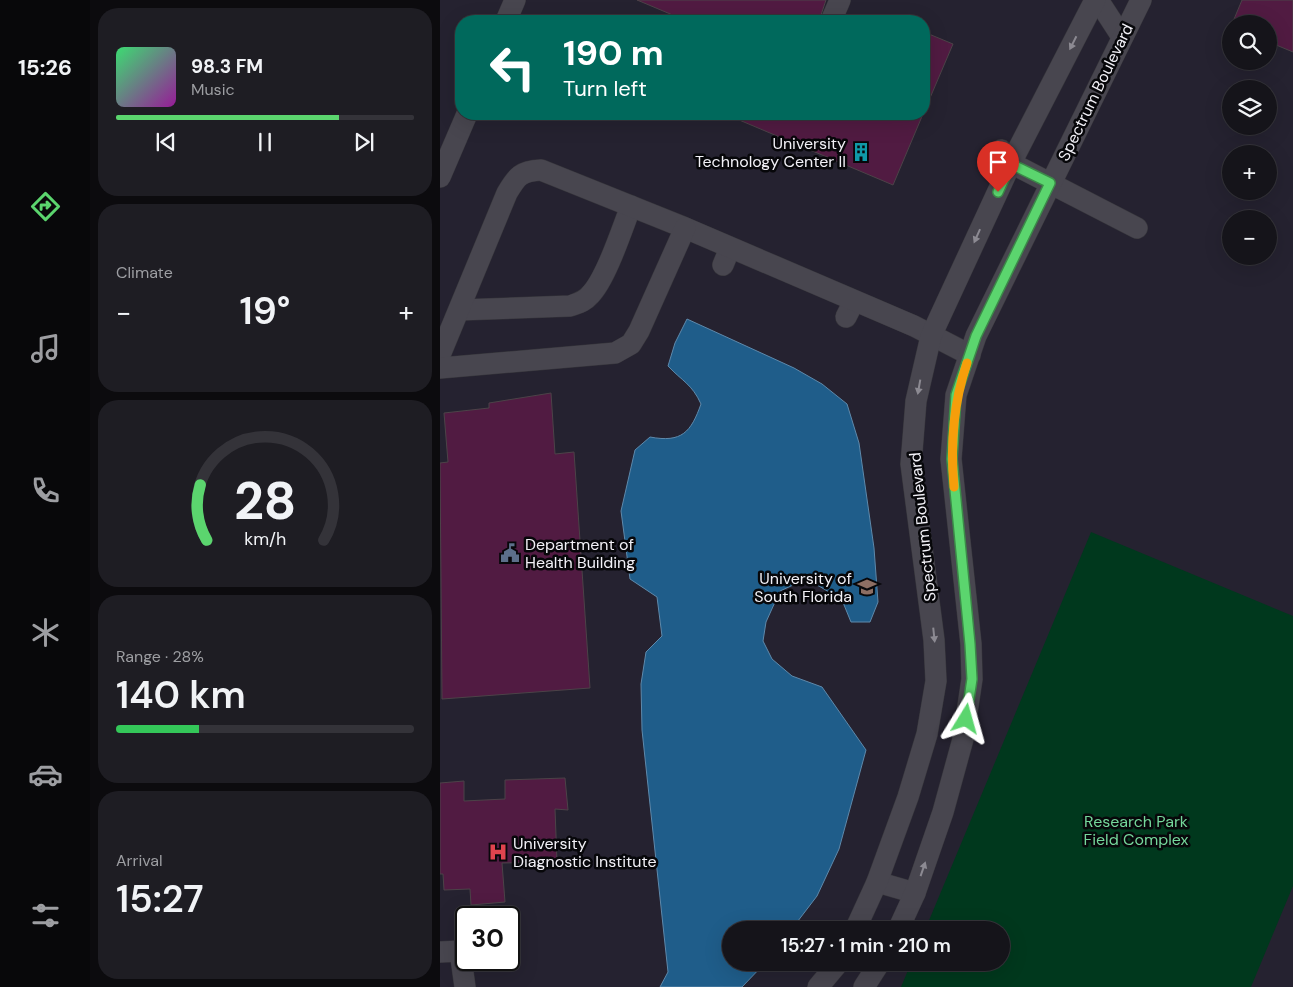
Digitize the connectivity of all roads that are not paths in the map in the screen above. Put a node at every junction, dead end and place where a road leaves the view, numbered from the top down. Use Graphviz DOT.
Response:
graph roads {
  1 [pos="515,0"];
  2 [pos="840,0"];
  3 [pos="1096,0"];
  4 [pos="1141,0"];
  5 [pos="509,15"];
  6 [pos="834,15"];
  7 [pos="1122,37"];
  8 [pos="464,120"];
  9 [pos="1006,157"];
  10 [pos="440,177"];
  11 [pos="1050,183"];
  12 [pos="632,206"];
  13 [pos="686,228"];
  14 [pos="1137,228"];
  15 [pos="459,310"];
  16 [pos="931,336"];
  17 [pos="440,355"];
  18 [pos="970,355"];
  19 [pos="440,368"];
  20 [pos="877,882"];
  21 [pos="915,893"];
  22 [pos="859,921"];
  23 [pos="902,921"];
  24 [pos="440,952"];
  25 [pos="831,971"];
  26 [pos="874,971"];
  27 [pos="465,987"];
  28 [pos="818,987"];
  29 [pos="864,987"];
  1 -- 5 [label="street"];
  2 -- 6 [label="street"];
  3 -- 7 [label="street"];
  3 -- 9 [label="street, Spectrum Boulevard, one-way"];
  4 -- 7 [label="street, Spectrum Boulevard"];
  7 -- 11 [label="street, Spectrum Boulevard"];
  8 -- 10 [label="street"];
  9 -- 11 [label="street"];
  9 -- 16 [label="street, Spectrum Boulevard, one-way"];
  11 -- 14 [label="street"];
  11 -- 18 [label="street, Spectrum Boulevard"];
  12 -- 13 [label="street"];
  12 -- 15 [label="street"];
  12 -- 15 [label="street"];
  13 -- 16 [label="street"];
  13 -- 19 [label="street"];
  15 -- 17 [label="street"];
  16 -- 18 [label="street"];
  16 -- 20 [label="street, Spectrum Boulevard, one-way"];
  21 -- 18 [label="street, Spectrum Boulevard, one-way"];
  20 -- 21 [label="street"];
  20 -- 22 [label="street, Spectrum Boulevard"];
  21 -- 23 [label="street, Spectrum Boulevard"];
  24 -- 27 [label="street"];
  25 -- 28 [label="street"];
  26 -- 29 [label="street"];
}
